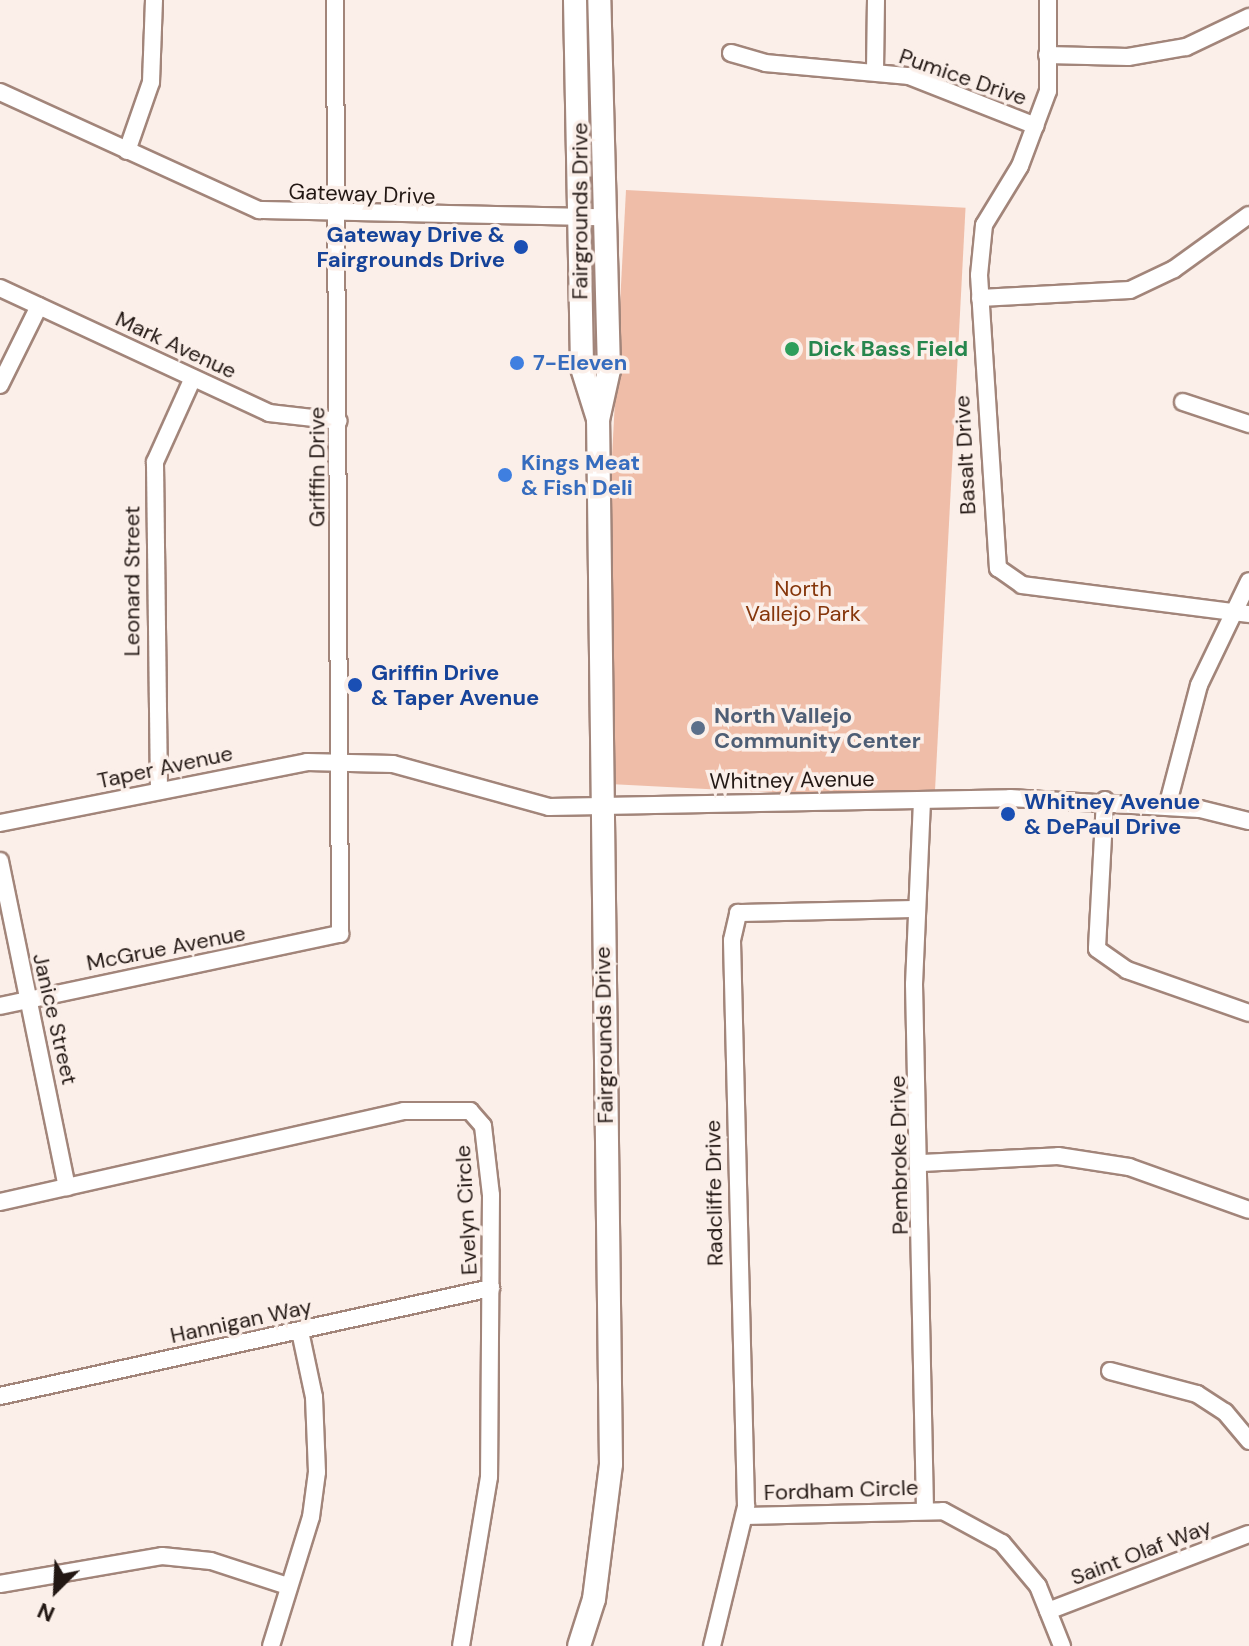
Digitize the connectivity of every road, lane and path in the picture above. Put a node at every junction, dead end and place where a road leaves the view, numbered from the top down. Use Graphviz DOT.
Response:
graph roads {
  1 [pos="154,0"];
  2 [pos="335,0"];
  3 [pos="575,0"];
  4 [pos="599,0"];
  5 [pos="876,0"];
  6 [pos="1048,0"];
  7 [pos="1249,17"];
  8 [pos="731,53"];
  9 [pos="1047,55"];
  10 [pos="875,71"];
  11 [pos="0,92"];
  12 [pos="1036,126"];
  13 [pos="127,151"];
  14 [pos="1249,215"];
  15 [pos="337,216"];
  16 [pos="604,217"];
  17 [pos="578,218"];
  18 [pos="0,288"];
  19 [pos="980,298"];
  20 [pos="39,306"];
  21 [pos="193,378"];
  22 [pos="0,385"];
  23 [pos="1183,402"];
  24 [pos="598,420"];
  25 [pos="339,421"];
  26 [pos="1249,424"];
  27 [pos="1249,581"];
  28 [pos="1240,612"];
  29 [pos="340,765"];
  30 [pos="159,791"];
  31 [pos="1105,800"];
  32 [pos="922,801"];
  33 [pos="601,805"];
  34 [pos="1167,807"];
  35 [pos="1249,821"];
  36 [pos="0,823"];
  37 [pos="0,861"];
  38 [pos="916,909"];
  39 [pos="340,934"];
  40 [pos="26,1000"];
  41 [pos="0,1006"];
  42 [pos="1249,1013"];
  43 [pos="922,1163"];
  44 [pos="67,1187"];
  45 [pos="0,1202"];
  46 [pos="1249,1210"];
  47 [pos="491,1288"];
  48 [pos="300,1331"];
  49 [pos="1110,1371"];
  50 [pos="0,1396"];
  51 [pos="1249,1441"];
  52 [pos="925,1508"];
  53 [pos="745,1516"];
  54 [pos="1249,1534"];
  55 [pos="0,1584"];
  56 [pos="288,1586"];
  57 [pos="1048,1611"];
  58 [pos="271,1646"];
  59 [pos="461,1646"];
  60 [pos="579,1646"];
  61 [pos="712,1646"];
  62 [pos="1062,1646"];
  1 -- 13 [label="street"];
  2 -- 15 [label="street, Griffin Drive"];
  3 -- 17 [label="main road, Fairgrounds Drive"];
  4 -- 16 [label="main road, Fairgrounds Drive"];
  5 -- 10 [label="street"];
  6 -- 9 [label="street, Basalt Drive"];
  7 -- 9 [label="street"];
  8 -- 10 [label="street, Pumice Drive"];
  9 -- 12 [label="street, Basalt Drive"];
  10 -- 12 [label="street, Pumice Drive"];
  11 -- 13 [label="street, Gateway Drive"];
  12 -- 19 [label="street, Basalt Drive"];
  13 -- 15 [label="street, Gateway Drive"];
  14 -- 19 [label="street"];
  15 -- 17 [label="street, Gateway Drive"];
  15 -- 25 [label="street, Griffin Drive"];
  16 -- 17 [label="street, Gateway Drive"];
  16 -- 24 [label="main road, Fairgrounds Drive"];
  17 -- 24 [label="main road, Fairgrounds Drive"];
  18 -- 20 [label="street, Mark Avenue"];
  19 -- 28 [label="street, Basalt Drive"];
  20 -- 21 [label="street, Mark Avenue"];
  20 -- 22 [label="street"];
  21 -- 25 [label="street, Mark Avenue"];
  21 -- 30 [label="street, Leonard Street"];
  23 -- 26 [label="street"];
  24 -- 33 [label="main road, Fairgrounds Drive"];
  25 -- 29 [label="street, Griffin Drive"];
  27 -- 28 [label="street"];
  28 -- 34 [label="street"];
  29 -- 30 [label="street, Taper Avenue"];
  29 -- 33 [label="street, Whitney Avenue"];
  29 -- 39 [label="street, Griffin Drive"];
  30 -- 36 [label="street, Taper Avenue"];
  31 -- 32 [label="street, Whitney Avenue"];
  31 -- 34 [label="street, Whitney Avenue"];
  31 -- 42 [label="street"];
  32 -- 33 [label="street, Whitney Avenue"];
  32 -- 38 [label="street, Pembroke Drive"];
  33 -- 60 [label="main road, Fairgrounds Drive"];
  34 -- 35 [label="street, Whitney Avenue"];
  37 -- 40 [label="street, Janice Street"];
  38 -- 43 [label="street, Pembroke Drive"];
  38 -- 53 [label="street, Radcliffe Drive"];
  39 -- 40 [label="street, McGrue Avenue"];
  40 -- 41 [label="street, McGrue Avenue"];
  40 -- 44 [label="street, Janice Street"];
  43 -- 46 [label="street"];
  43 -- 52 [label="street, Pembroke Drive"];
  44 -- 45 [label="street, Evelyn Circle"];
  44 -- 47 [label="street, Evelyn Circle"];
  47 -- 48 [label="street, Hannigan Way"];
  47 -- 59 [label="street, Evelyn Circle"];
  48 -- 50 [label="street, Hannigan Way"];
  48 -- 56 [label="street"];
  49 -- 51 [label="street"];
  52 -- 53 [label="street, Fordham Circle"];
  52 -- 57 [label="street, Fordham Circle"];
  53 -- 61 [label="street, Radcliffe Drive"];
  54 -- 57 [label="street, Saint Olaf Way"];
  55 -- 56 [label="street"];
  56 -- 58 [label="street"];
  57 -- 62 [label="street, Fordham Circle"];
}
